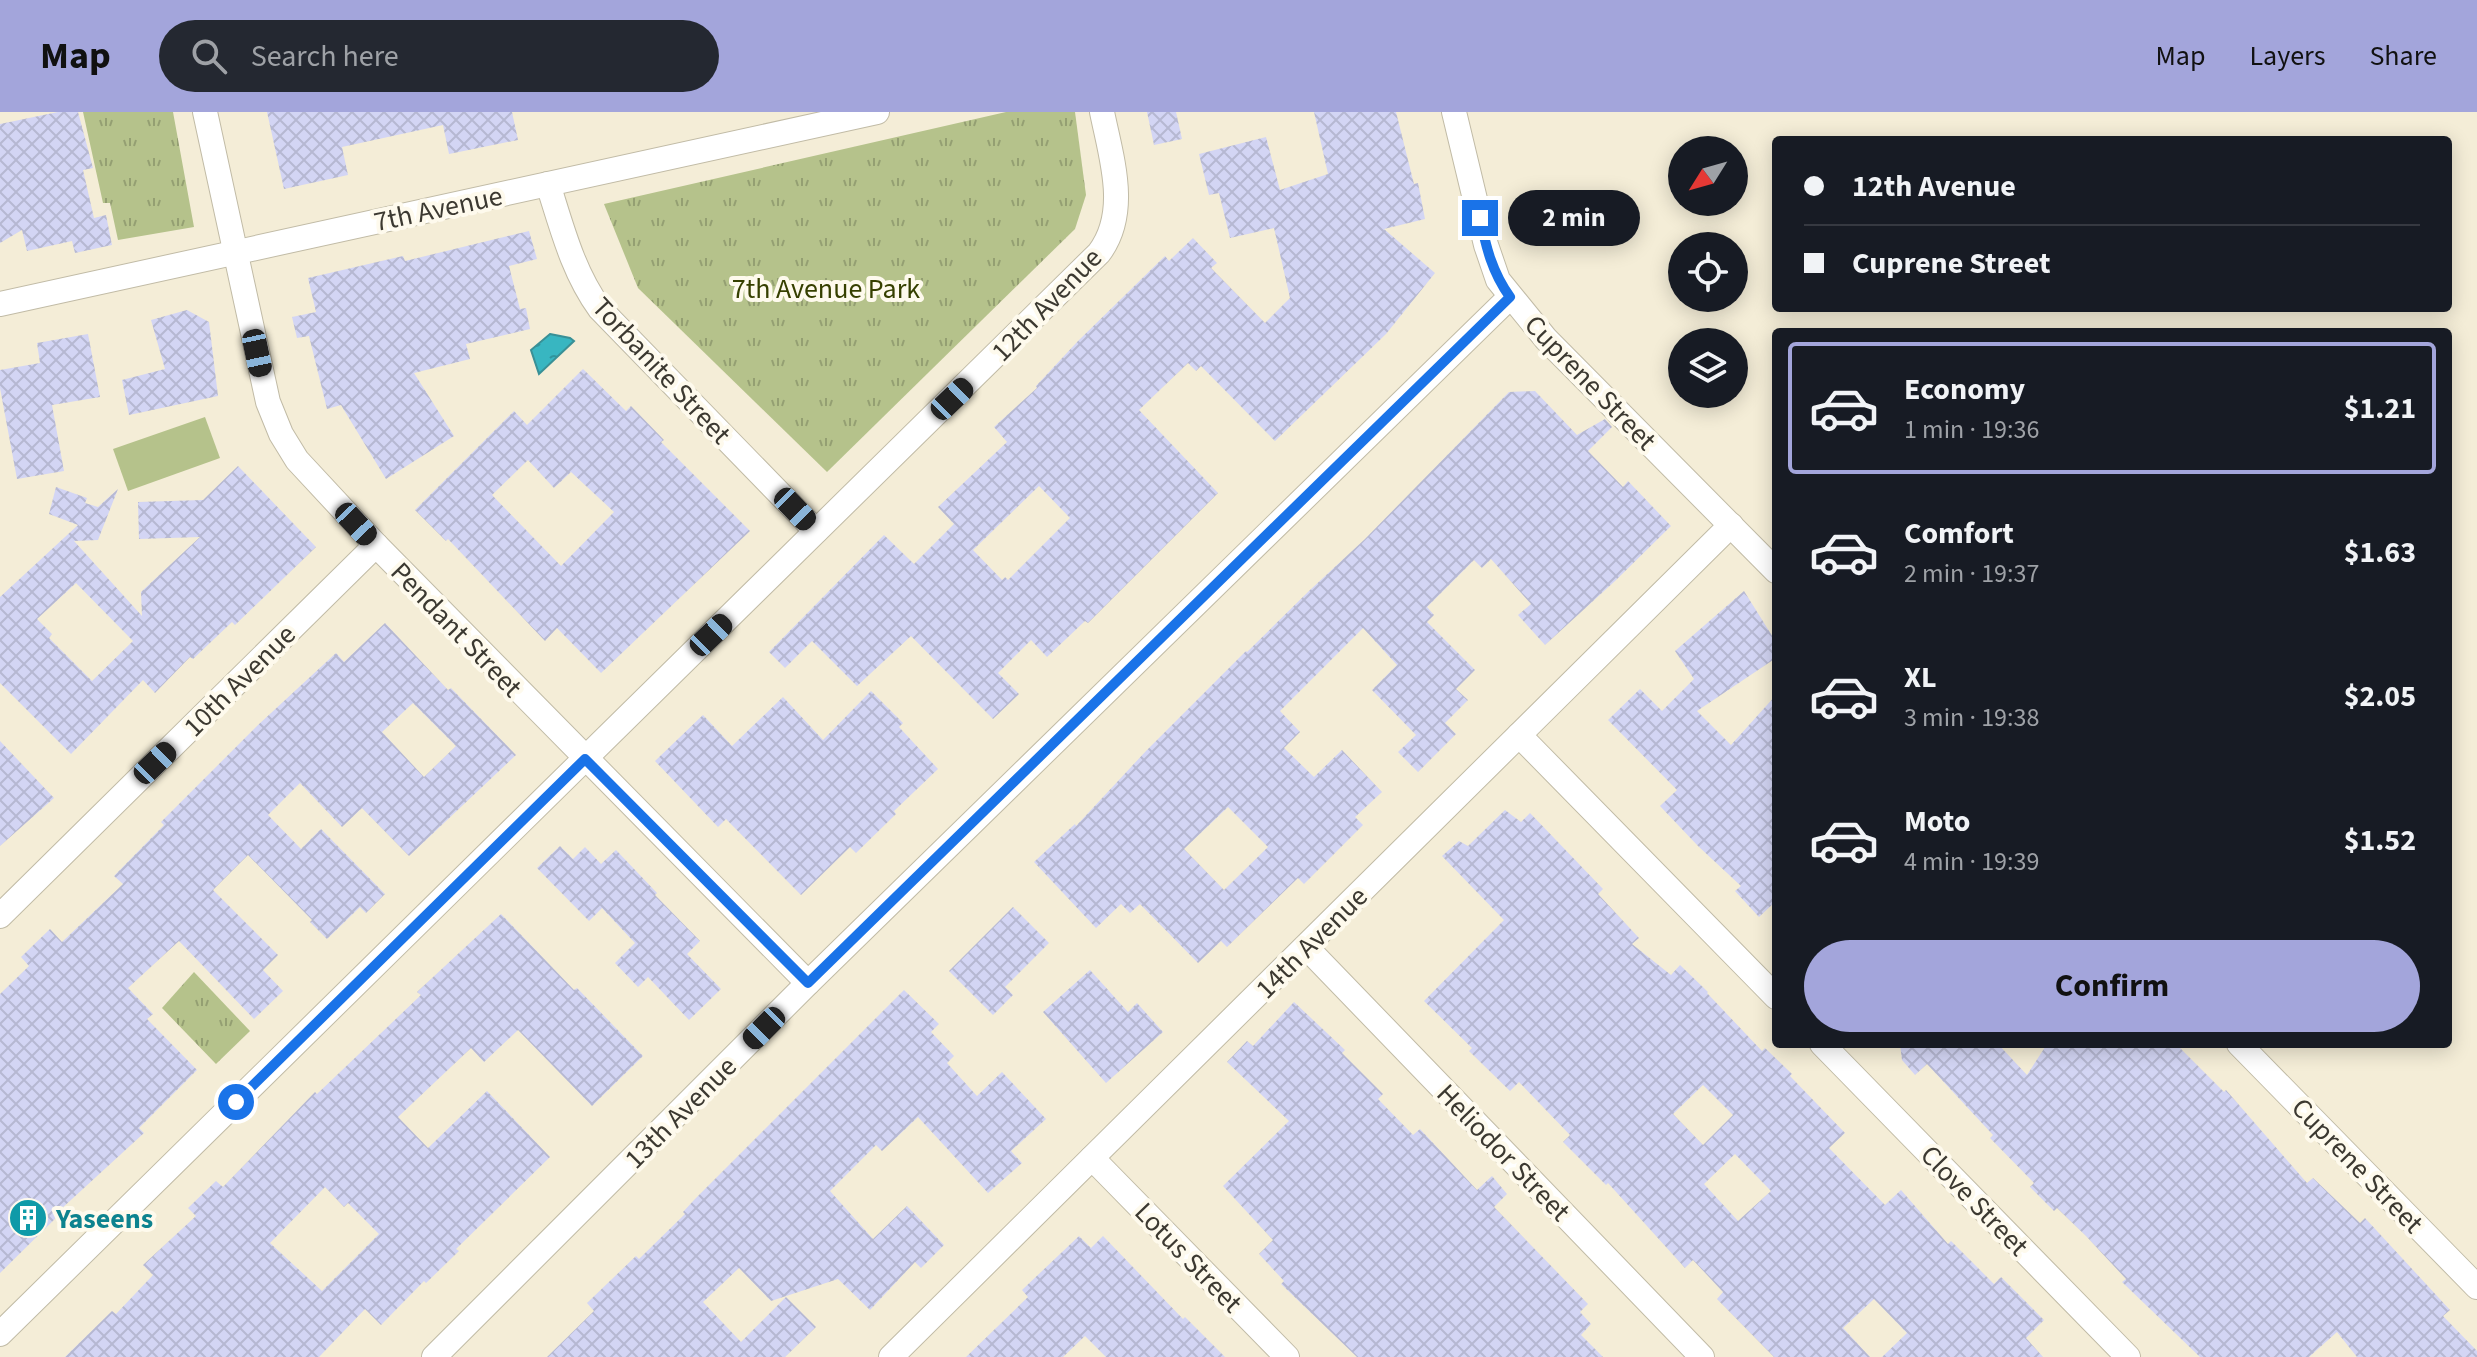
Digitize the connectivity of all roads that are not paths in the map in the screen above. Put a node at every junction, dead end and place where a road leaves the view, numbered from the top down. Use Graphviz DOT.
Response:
graph roads {
  1 [pos="205,112"];
  2 [pos="877,112"];
  3 [pos="1102,112"];
  4 [pos="1454,112"];
  5 [pos="548,184"];
  6 [pos="236,252"];
  7 [pos="1510,297"];
  8 [pos="0,304"];
  9 [pos="1731,525"];
  10 [pos="816,531"];
  11 [pos="376,545"];
  12 [pos="1772,567"];
  13 [pos="1519,735"];
  14 [pos="585,759"];
  15 [pos="0,916"];
  16 [pos="1306,947"];
  17 [pos="808,983"];
  18 [pos="1772,993"];
  19 [pos="1826,1048"];
  20 [pos="2243,1048"];
  21 [pos="1092,1158"];
  22 [pos="2477,1287"];
  23 [pos="0,1334"];
  24 [pos="451,1351"];
  25 [pos="891,1357"];
  26 [pos="1287,1357"];
  27 [pos="1702,1357"];
  28 [pos="2128,1357"];
  1 -- 6 [label="street, Pendant Street"];
  2 -- 5 [label="street, 7th Avenue"];
  3 -- 10 [label="street, 12th Avenue"];
  4 -- 7 [label="street, Cuprene Street"];
  5 -- 6 [label="street, 7th Avenue"];
  5 -- 10 [label="street, Torbanite Street"];
  6 -- 8 [label="street, 7th Avenue"];
  6 -- 11 [label="street, Pendant Street"];
  7 -- 9 [label="street, Cuprene Street"];
  7 -- 17 [label="street, 13th Avenue"];
  9 -- 12 [label="street, Cuprene Street"];
  9 -- 13 [label="street, 14th Avenue"];
  10 -- 14 [label="street, 12th Avenue"];
  11 -- 14 [label="street, Pendant Street"];
  11 -- 15 [label="street, 10th Avenue"];
  13 -- 16 [label="street, 14th Avenue"];
  13 -- 18 [label="street"];
  14 -- 17 [label="street, Pendant Street"];
  14 -- 23 [label="street, 12th Avenue"];
  16 -- 21 [label="street, 14th Avenue"];
  16 -- 27 [label="street, Heliodor Street"];
  17 -- 24 [label="street, 13th Avenue"];
  19 -- 28 [label="street, Clove Street"];
  20 -- 22 [label="street, Cuprene Street"];
  21 -- 25 [label="street, 14th Avenue"];
  21 -- 26 [label="street, Lotus Street"];
}
